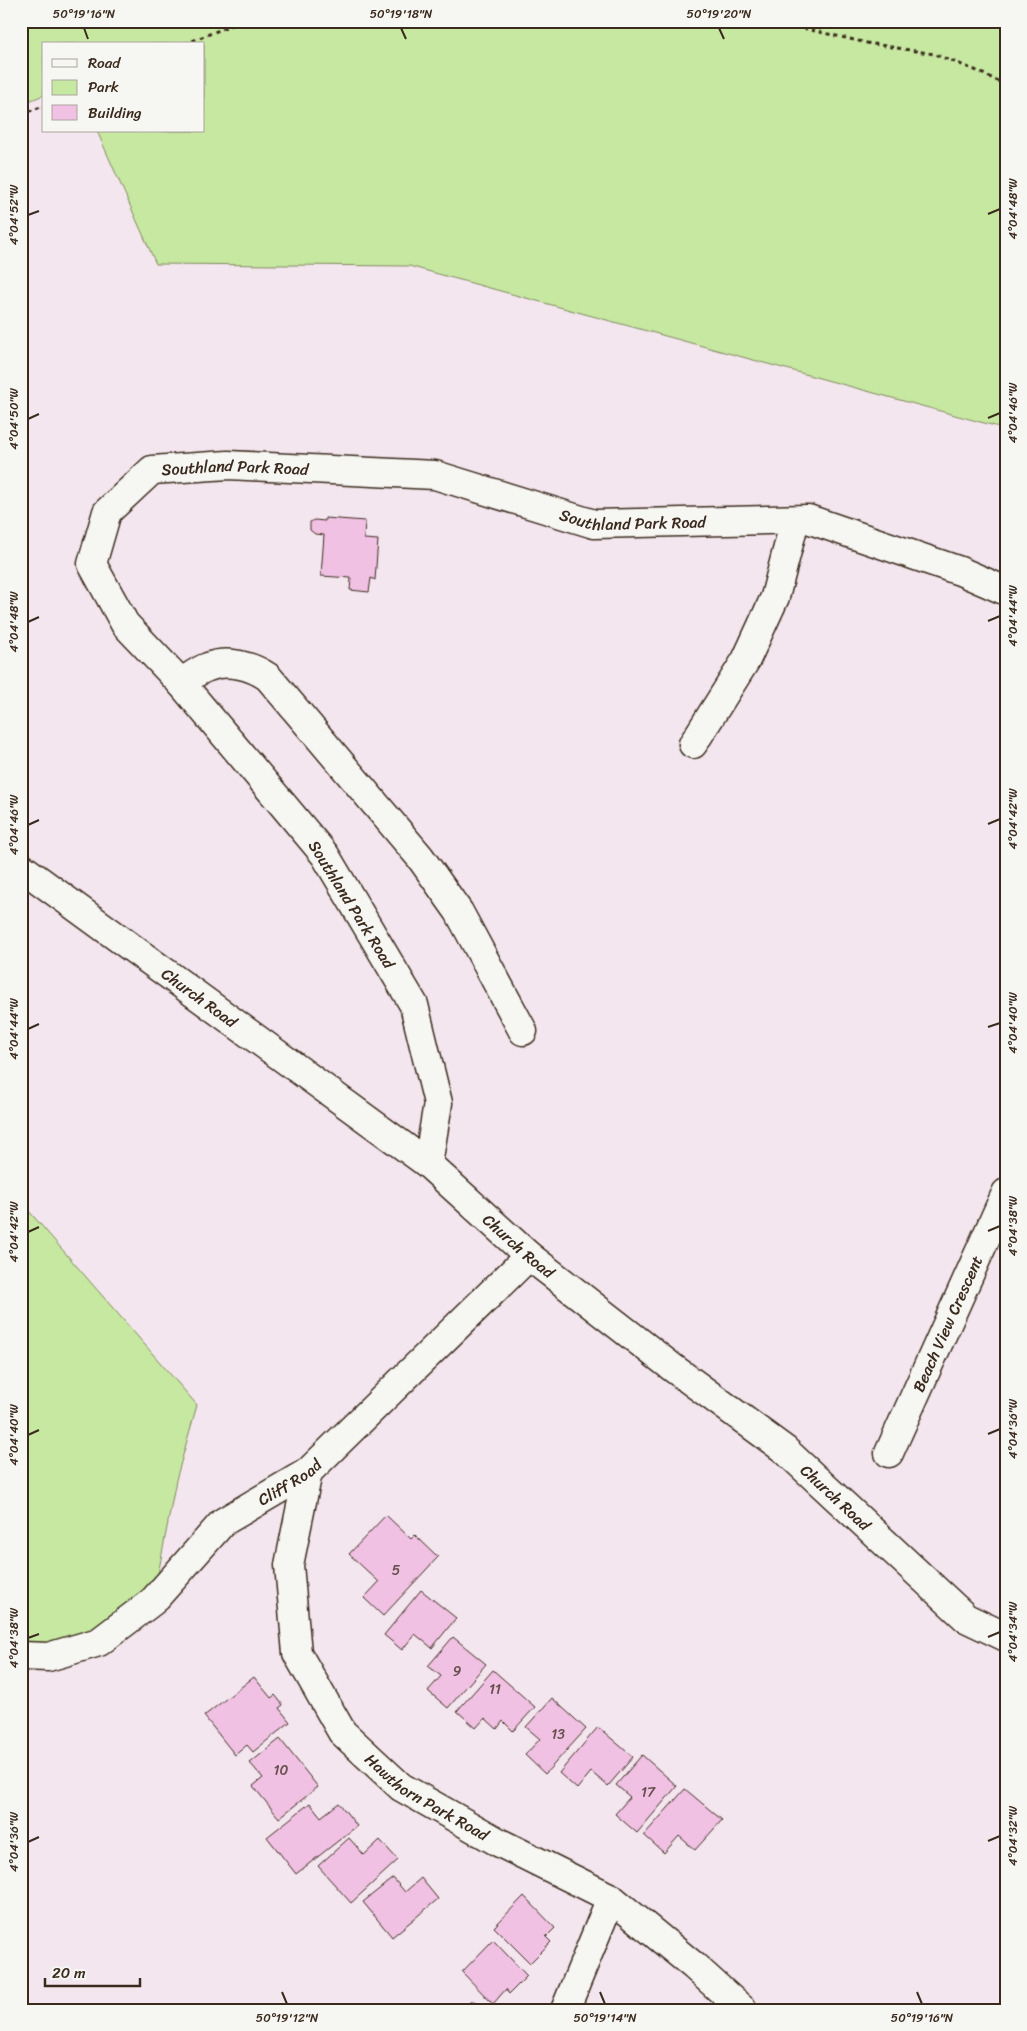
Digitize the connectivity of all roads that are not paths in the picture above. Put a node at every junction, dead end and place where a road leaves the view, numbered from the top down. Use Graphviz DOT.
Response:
graph roads {
  1 [pos="795,520"];
  2 [pos="1006,591"];
  3 [pos="180,683"];
  4 [pos="694,744"];
  5 [pos="21,867"];
  6 [pos="523,1031"];
  7 [pos="428,1164"];
  8 [pos="1006,1193"];
  9 [pos="529,1256"];
  10 [pos="889,1453"];
  11 [pos="308,1472"];
  12 [pos="1006,1637"];
  13 [pos="21,1656"];
  14 [pos="611,1898"];
  15 [pos="565,2010"];
  16 [pos="743,2010"];
  1 -- 2 [label="street, Southland Park Road"];
  1 -- 3 [label="street, Southland Park Road"];
  1 -- 4 [label="street"];
  3 -- 6 [label="street"];
  3 -- 7 [label="street, Southland Park Road"];
  5 -- 7 [label="street, Church Road"];
  7 -- 9 [label="street, Church Road"];
  8 -- 10 [label="street, Beach View Crescent"];
  9 -- 11 [label="street, Cliff Road"];
  9 -- 12 [label="street, Church Road"];
  11 -- 13 [label="street, Cliff Road"];
  11 -- 14 [label="street, Hawthorn Park Road"];
  14 -- 15 [label="street"];
  14 -- 16 [label="street, Hawthorn Park Road"];
}
